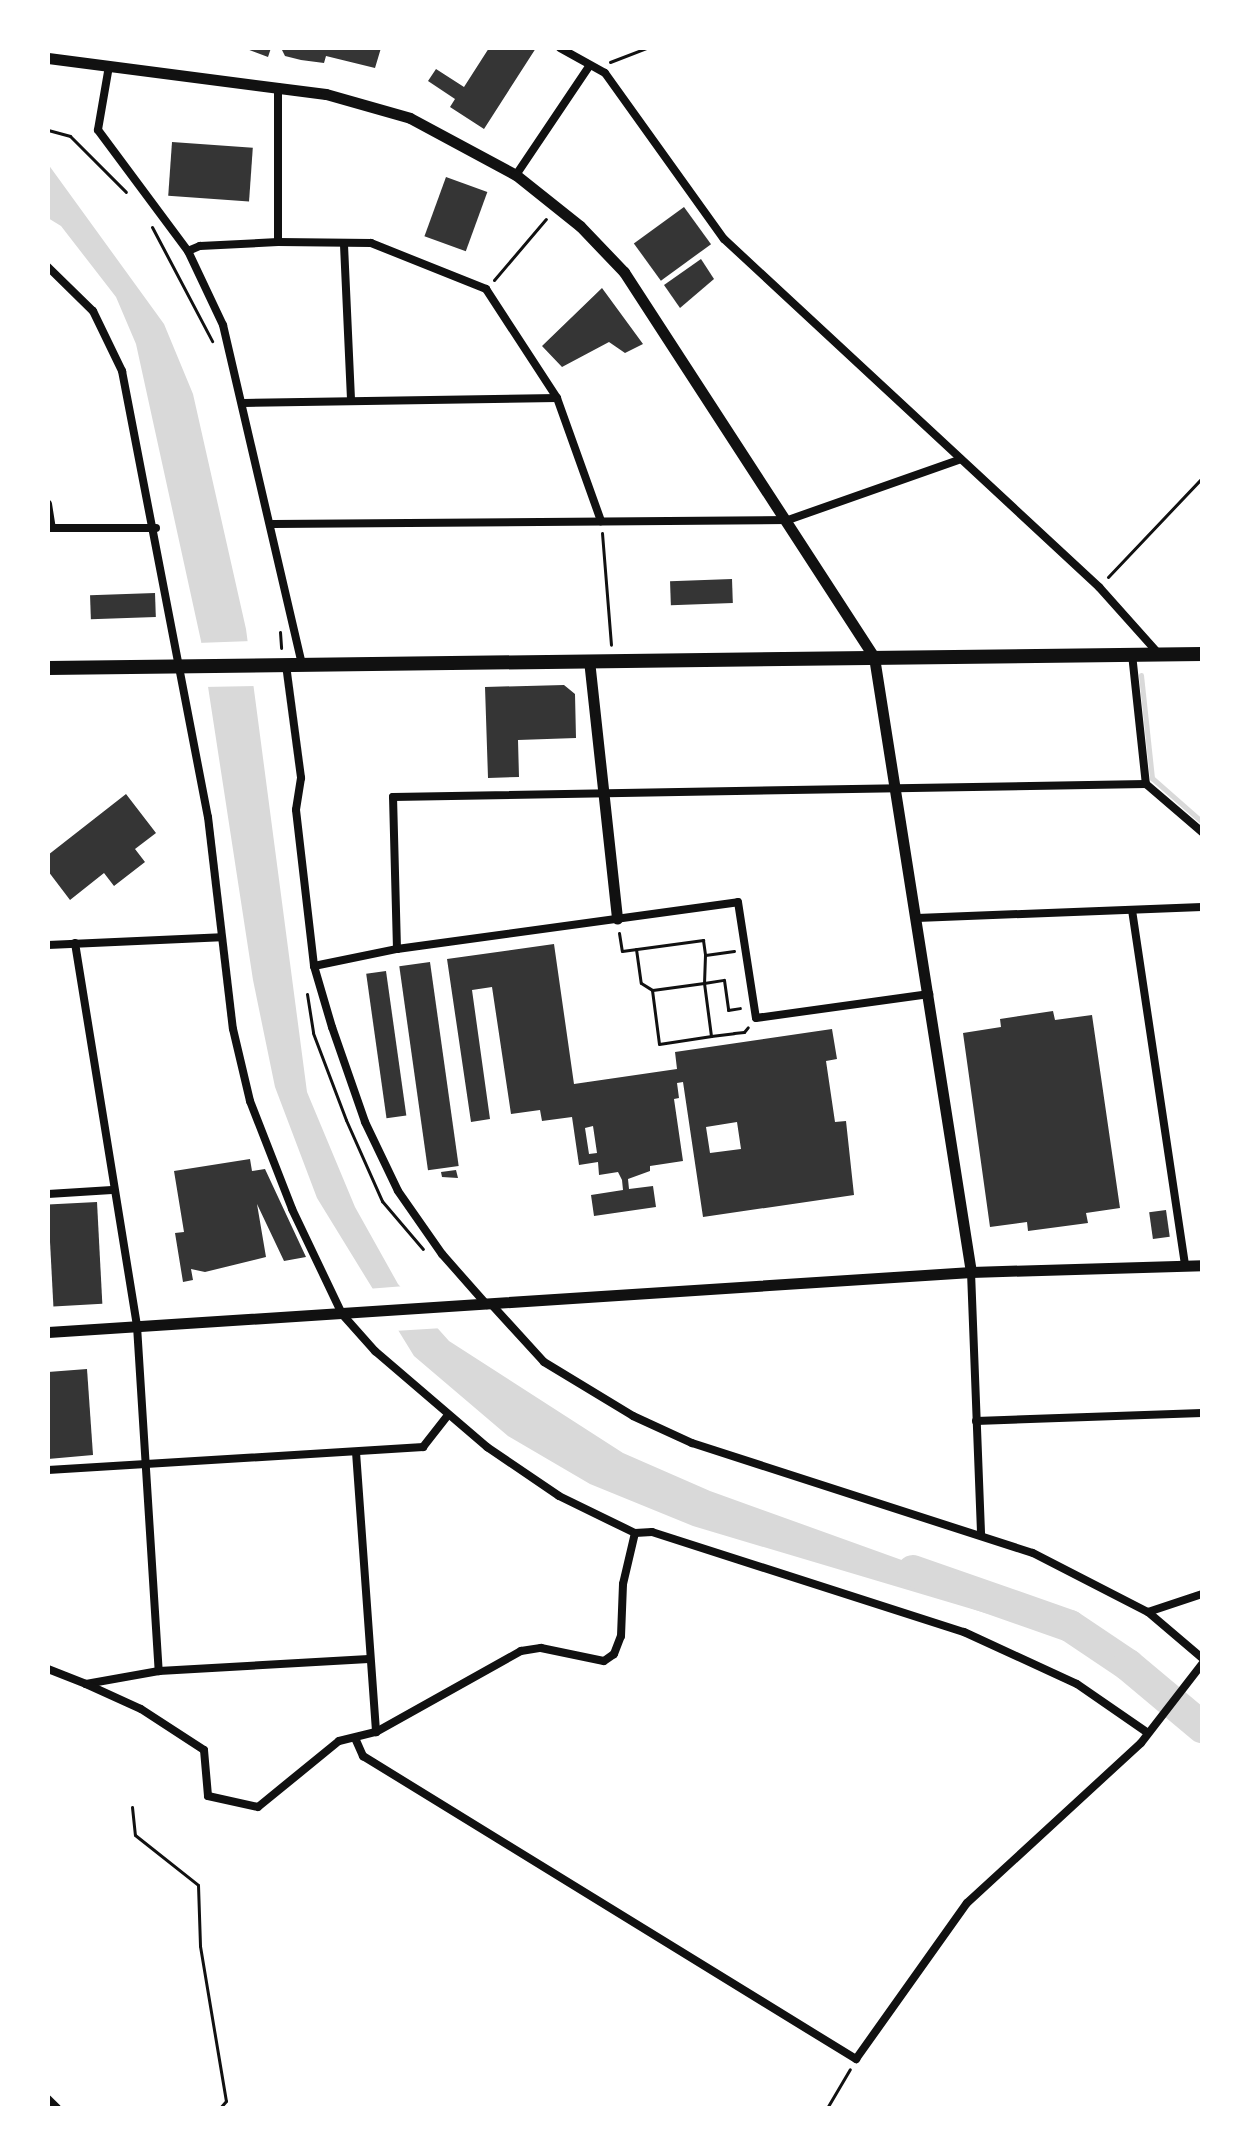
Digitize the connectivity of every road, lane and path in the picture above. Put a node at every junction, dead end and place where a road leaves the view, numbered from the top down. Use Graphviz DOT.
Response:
graph roads {
  1 [pos="560,48"];
  2 [pos="647,48"];
  3 [pos="48,58"];
  4 [pos="109,66"];
  5 [pos="591,69"];
  6 [pos="278,87"];
  7 [pos="48,130"];
  8 [pos="516,175"];
  9 [pos="130,197"];
  10 [pos="147,219"];
  11 [pos="546,219"];
  12 [pos="278,242"];
  13 [pos="344,245"];
  14 [pos="188,251"];
  15 [pos="48,267"];
  16 [pos="486,289"];
  17 [pos="216,352"];
  18 [pos="557,398"];
  19 [pos="351,401"];
  20 [pos="244,403"];
  21 [pos="961,459"];
  22 [pos="1202,478"];
  23 [pos="48,504"];
  24 [pos="788,520"];
  25 [pos="601,521"];
  26 [pos="273,524"];
  27 [pos="50,528"];
  28 [pos="156,528"];
  29 [pos="1099,587"];
  30 [pos="279,624"];
  31 [pos="1158,653"];
  32 [pos="1132,654"];
  33 [pos="1202,654"];
  34 [pos="874,657"];
  35 [pos="589,660"];
  36 [pos="612,660"];
  37 [pos="281,664"];
  38 [pos="302,664"];
  39 [pos="186,666"];
  40 [pos="48,668"];
  41 [pos="1146,784"];
  42 [pos="898,789"];
  43 [pos="601,792"];
  44 [pos="1202,832"];
  45 [pos="1202,907"];
  46 [pos="1132,910"];
  47 [pos="617,918"];
  48 [pos="917,918"];
  49 [pos="221,937"];
  50 [pos="75,943"];
  51 [pos="48,945"];
  52 [pos="397,949"];
  53 [pos="636,949"];
  54 [pos="745,949"];
  55 [pos="705,955"];
  56 [pos="314,966"];
  57 [pos="704,983"];
  58 [pos="652,990"];
  59 [pos="929,994"];
  60 [pos="754,1006"];
  61 [pos="744,1032"];
  62 [pos="711,1036"];
  63 [pos="112,1190"];
  64 [pos="48,1194"];
  65 [pos="1202,1265"];
  66 [pos="1185,1266"];
  67 [pos="971,1272"];
  68 [pos="489,1305"];
  69 [pos="342,1314"];
  70 [pos="137,1326"];
  71 [pos="48,1332"];
  72 [pos="1202,1413"];
  73 [pos="448,1415"];
  74 [pos="976,1421"];
  75 [pos="356,1452"];
  76 [pos="147,1464"];
  77 [pos="48,1470"];
  78 [pos="635,1533"];
  79 [pos="981,1535"];
  80 [pos="1202,1594"];
  81 [pos="1148,1612"];
  82 [pos="1202,1658"];
  83 [pos="369,1659"];
  84 [pos="1199,1667"];
  85 [pos="48,1669"];
  86 [pos="159,1671"];
  87 [pos="86,1684"];
  88 [pos="376,1732"];
  89 [pos="1148,1733"];
  90 [pos="355,1738"];
  91 [pos="132,1807"];
  92 [pos="856,2059"];
  93 [pos="48,2099"];
  94 [pos="57,2108"];
  95 [pos="220,2108"];
  96 [pos="827,2108"];
  1 -- 5 [label="street"];
  2 -- 5 [label="path"];
  3 -- 4 [label="street"];
  4 -- 6 [label="street"];
  4 -- 14 [label="street"];
  5 -- 8 [label="street"];
  5 -- 21 [label="street"];
  6 -- 8 [label="street"];
  6 -- 12 [label="street"];
  7 -- 9 [label="path"];
  8 -- 24 [label="street"];
  10 -- 17 [label="path"];
  11 -- 16 [label="path"];
  12 -- 13 [label="street"];
  12 -- 14 [label="street"];
  13 -- 16 [label="street"];
  13 -- 19 [label="street"];
  14 -- 20 [label="street"];
  15 -- 28 [label="street"];
  16 -- 18 [label="street"];
  18 -- 19 [label="street"];
  18 -- 25 [label="street"];
  19 -- 20 [label="street"];
  20 -- 26 [label="street"];
  21 -- 24 [label="street"];
  21 -- 29 [label="street"];
  22 -- 29 [label="path"];
  23 -- 27 [label="street"];
  24 -- 25 [label="street"];
  24 -- 34 [label="street"];
  25 -- 26 [label="street"];
  25 -- 36 [label="path"];
  26 -- 38 [label="street"];
  27 -- 28 [label="street"];
  28 -- 39 [label="street"];
  29 -- 31 [label="street"];
  30 -- 37 [label="path"];
  31 -- 32 [label="main road"];
  31 -- 33 [label="main road"];
  32 -- 34 [label="main road"];
  32 -- 41 [label="street"];
  34 -- 36 [label="main road"];
  34 -- 42 [label="street"];
  35 -- 36 [label="main road"];
  35 -- 38 [label="main road"];
  35 -- 43 [label="street"];
  37 -- 38 [label="main road"];
  37 -- 39 [label="main road"];
  37 -- 56 [label="street"];
  39 -- 40 [label="main road"];
  39 -- 49 [label="street"];
  41 -- 42 [label="street"];
  41 -- 44 [label="street"];
  42 -- 43 [label="street"];
  42 -- 48 [label="street"];
  43 -- 47 [label="street"];
  43 -- 52 [label="street"];
  45 -- 46 [label="street"];
  46 -- 48 [label="street"];
  46 -- 66 [label="street"];
  47 -- 52 [label="street"];
  47 -- 53 [label="path"];
  47 -- 54 [label="street"];
  48 -- 59 [label="street"];
  49 -- 50 [label="street"];
  49 -- 69 [label="street"];
  50 -- 51 [label="street"];
  50 -- 63 [label="street"];
  52 -- 56 [label="street"];
  53 -- 55 [label="path"];
  53 -- 58 [label="path"];
  54 -- 55 [label="path"];
  54 -- 60 [label="street"];
  55 -- 57 [label="path"];
  56 -- 68 [label="street"];
  57 -- 58 [label="path"];
  57 -- 60 [label="path"];
  57 -- 62 [label="path"];
  58 -- 62 [label="path"];
  59 -- 60 [label="street"];
  59 -- 67 [label="street"];
  61 -- 62 [label="path"];
  63 -- 64 [label="street"];
  63 -- 70 [label="street"];
  65 -- 66 [label="street"];
  66 -- 67 [label="street"];
  67 -- 68 [label="street"];
  67 -- 74 [label="street"];
  68 -- 69 [label="street"];
  68 -- 79 [label="street"];
  69 -- 70 [label="street"];
  69 -- 73 [label="street"];
  70 -- 71 [label="street"];
  70 -- 76 [label="street"];
  72 -- 74 [label="street"];
  73 -- 75 [label="street"];
  73 -- 78 [label="street"];
  74 -- 79 [label="street"];
  75 -- 76 [label="street"];
  75 -- 83 [label="street"];
  76 -- 77 [label="street"];
  76 -- 86 [label="street"];
  78 -- 88 [label="street"];
  78 -- 89 [label="street"];
  79 -- 81 [label="street"];
  80 -- 81 [label="street"];
  81 -- 82 [label="street"];
  83 -- 86 [label="street"];
  83 -- 88 [label="street"];
  84 -- 89 [label="street"];
  85 -- 87 [label="street"];
  86 -- 87 [label="street"];
  87 -- 90 [label="street"];
  88 -- 90 [label="street"];
  89 -- 92 [label="street"];
  90 -- 92 [label="street"];
  91 -- 95 [label="path"];
  92 -- 96 [label="path"];
  93 -- 94 [label="street"];
}
